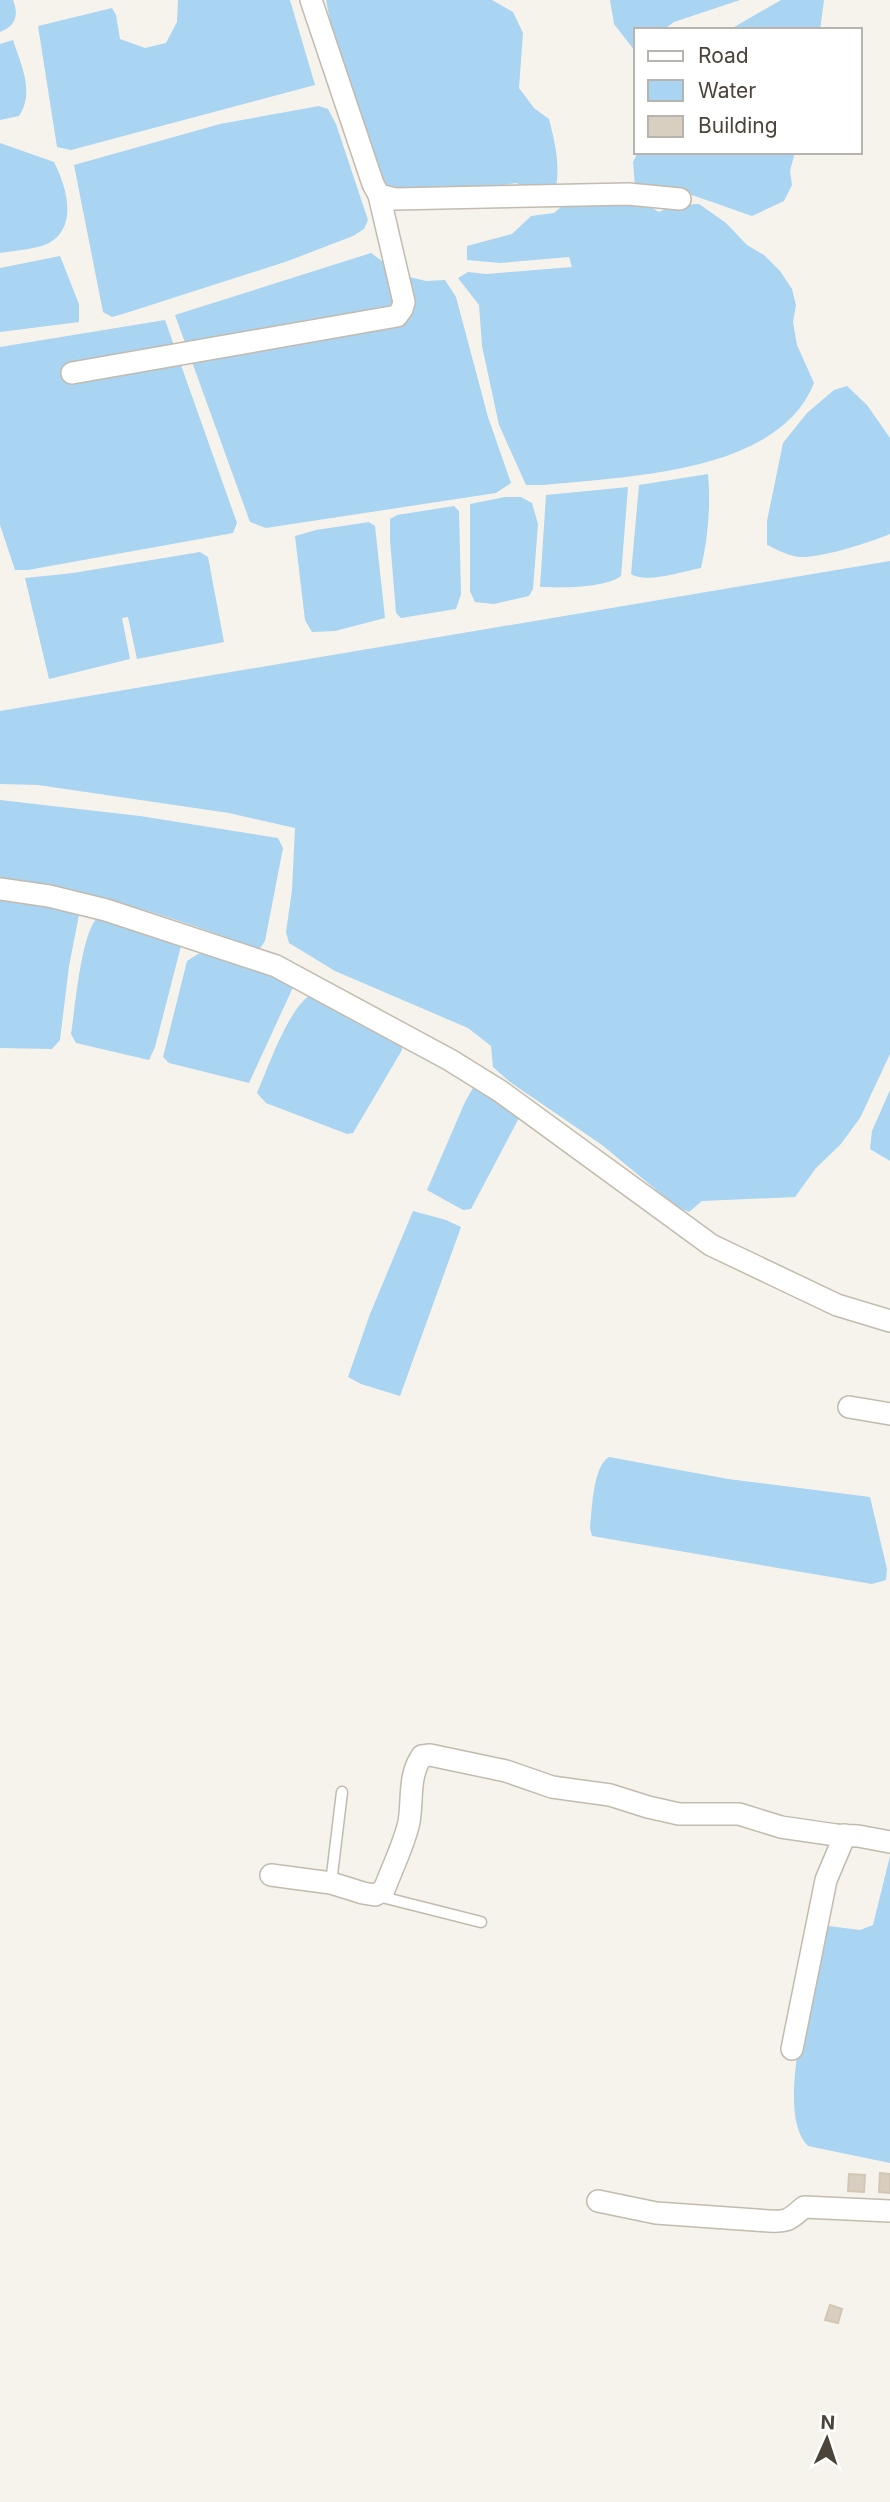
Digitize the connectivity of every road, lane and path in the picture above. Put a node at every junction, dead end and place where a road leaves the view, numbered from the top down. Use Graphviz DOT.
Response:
graph roads {
  1 [pos="311,0"];
  2 [pos="379,195"];
  3 [pos="680,199"];
  4 [pos="72,373"];
  5 [pos="0,889"];
  6 [pos="890,1321"];
  7 [pos="849,1407"];
  8 [pos="890,1414"];
  9 [pos="342,1792"];
  10 [pos="845,1835"];
  11 [pos="890,1842"];
  12 [pos="271,1875"];
  13 [pos="331,1883"];
  14 [pos="375,1895"];
  15 [pos="481,1922"];
  16 [pos="792,2049"];
  17 [pos="598,2201"];
  18 [pos="890,2211"];
  1 -- 2 [label="street"];
  2 -- 3 [label="street"];
  2 -- 4 [label="street"];
  5 -- 6 [label="street"];
  7 -- 8 [label="street"];
  9 -- 13 [label="lane"];
  10 -- 11 [label="street"];
  10 -- 14 [label="street"];
  10 -- 16 [label="street"];
  12 -- 13 [label="street"];
  13 -- 14 [label="street"];
  14 -- 15 [label="lane"];
  17 -- 18 [label="street"];
}
